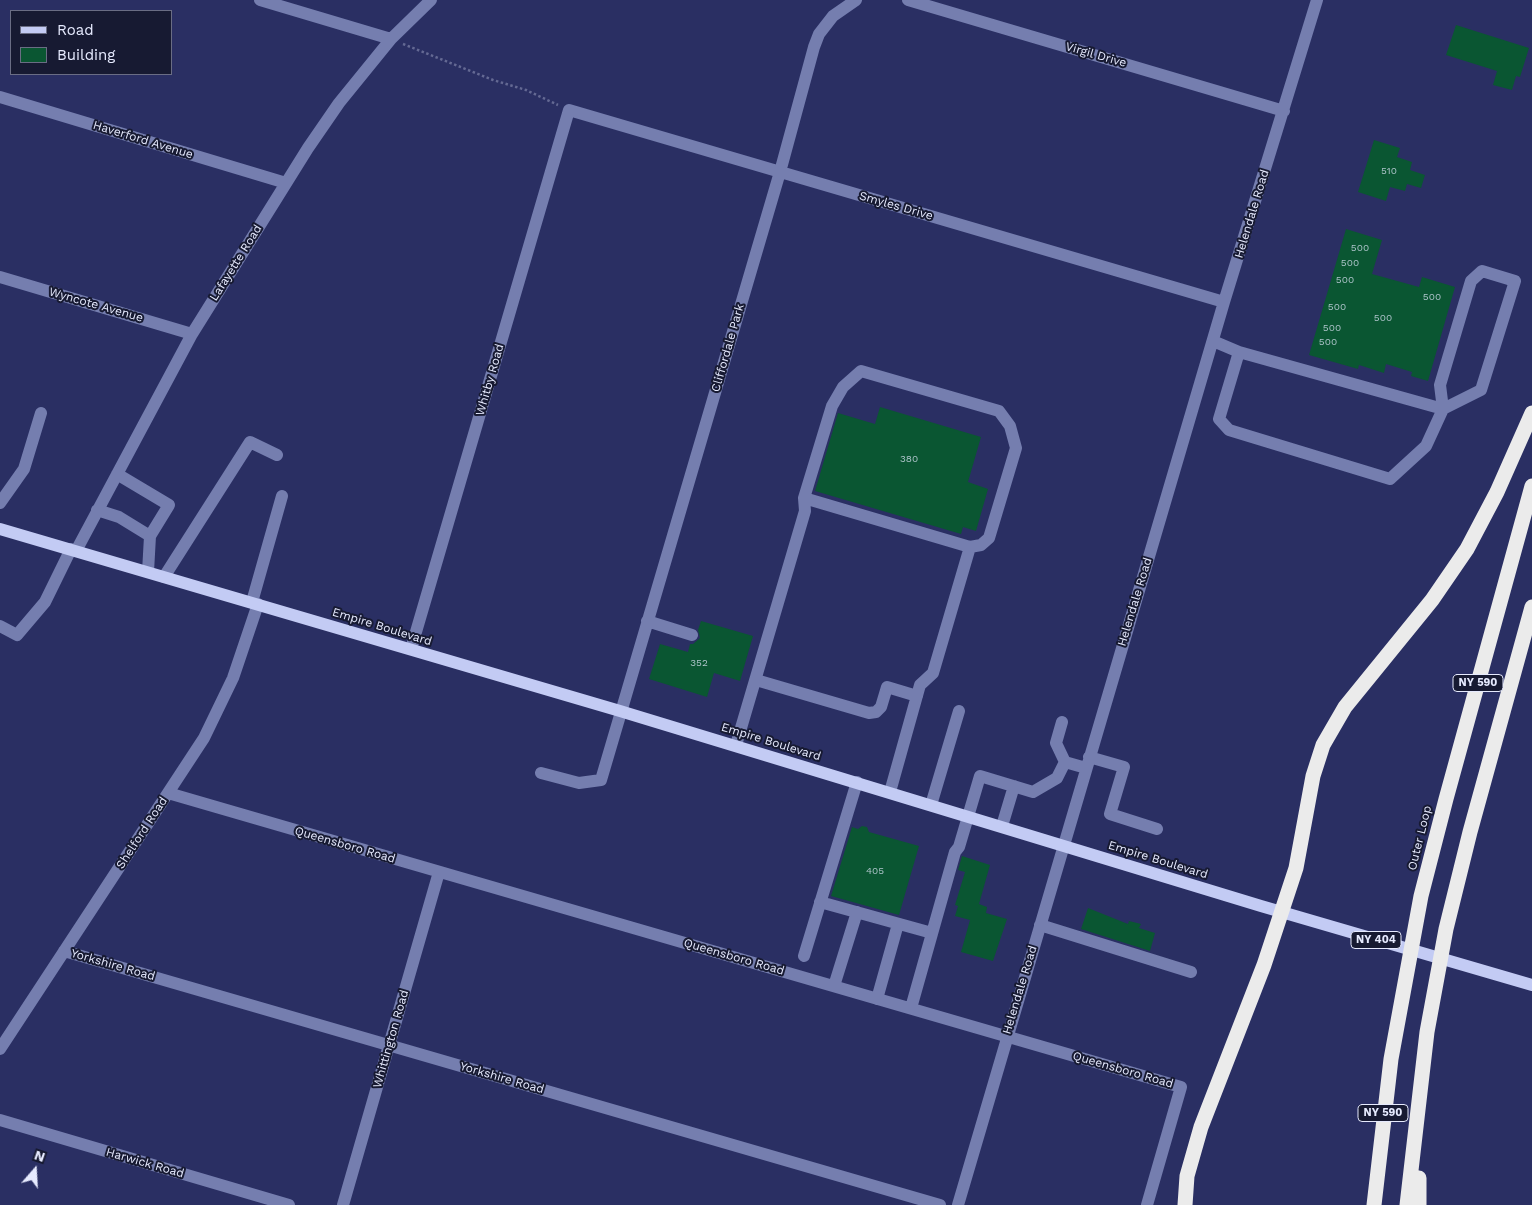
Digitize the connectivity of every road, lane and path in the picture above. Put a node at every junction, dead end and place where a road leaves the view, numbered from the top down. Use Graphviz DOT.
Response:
graph roads {
  1 [pos="260,0"];
  2 [pos="431,0"];
  3 [pos="856,0"];
  4 [pos="908,0"];
  5 [pos="1317,0"];
  6 [pos="391,39"];
  7 [pos="0,98"];
  8 [pos="568,110"];
  9 [pos="1284,111"];
  10 [pos="780,172"];
  11 [pos="286,183"];
  12 [pos="0,277"];
  13 [pos="1224,302"];
  14 [pos="192,334"];
  15 [pos="1213,341"];
  16 [pos="1239,352"];
  17 [pos="1443,409"];
  18 [pos="40,413"];
  19 [pos="1532,413"];
  20 [pos="277,455"];
  21 [pos="117,474"];
  22 [pos="1532,486"];
  23 [pos="282,496"];
  24 [pos="804,498"];
  25 [pos="0,503"];
  26 [pos="98,510"];
  27 [pos="0,529"];
  28 [pos="150,536"];
  29 [pos="970,547"];
  30 [pos="73,550"];
  31 [pos="148,572"];
  32 [pos="164,577"];
  33 [pos="255,603"];
  34 [pos="1532,607"];
  35 [pos="647,622"];
  36 [pos="0,626"];
  37 [pos="692,635"];
  38 [pos="411,650"];
  39 [pos="756,680"];
  40 [pos="917,696"];
  41 [pos="620,711"];
  42 [pos="959,711"];
  43 [pos="1062,722"];
  44 [pos="736,746"];
  45 [pos="1065,762"];
  46 [pos="1088,763"];
  47 [pos="541,773"];
  48 [pos="856,782"];
  49 [pos="1014,786"];
  50 [pos="890,792"];
  51 [pos="168,793"];
  52 [pos="931,805"];
  53 [pos="968,816"];
  54 [pos="1002,826"];
  55 [pos="1157,828"];
  56 [pos="1063,845"];
  57 [pos="439,872"];
  58 [pos="820,902"];
  59 [pos="857,912"];
  60 [pos="1282,912"];
  61 [pos="898,924"];
  62 [pos="1040,925"];
  63 [pos="932,933"];
  64 [pos="64,951"];
  65 [pos="804,956"];
  66 [pos="1191,972"];
  67 [pos="1532,985"];
  68 [pos="834,986"];
  69 [pos="877,999"];
  70 [pos="911,1008"];
  71 [pos="1427,1032"];
  72 [pos="1006,1036"];
  73 [pos="389,1045"];
  74 [pos="0,1049"];
  75 [pos="0,1120"];
  76 [pos="290,1205"];
  77 [pos="343,1205"];
  78 [pos="940,1205"];
  79 [pos="958,1205"];
  80 [pos="1147,1205"];
  81 [pos="1185,1205"];
  82 [pos="1374,1205"];
  83 [pos="1407,1205"];
  84 [pos="1418,1205"];
  1 -- 6 [label="street"];
  2 -- 6 [label="street, Lafayette Road"];
  3 -- 10 [label="street, Cliffordale Park"];
  4 -- 9 [label="street, Virgil Drive"];
  5 -- 9 [label="street, Helendale Road"];
  6 -- 8 [label="path"];
  6 -- 11 [label="street, Lafayette Road"];
  7 -- 11 [label="street, Haverford Avenue"];
  8 -- 10 [label="street, Smyles Drive"];
  8 -- 38 [label="street, Whitby Road"];
  9 -- 13 [label="street, Helendale Road"];
  10 -- 13 [label="street, Smyles Drive"];
  10 -- 35 [label="street, Cliffordale Park"];
  11 -- 14 [label="street, Lafayette Road"];
  12 -- 14 [label="street, Wyncote Avenue"];
  13 -- 15 [label="street, Helendale Road"];
  14 -- 21 [label="street, Lafayette Road"];
  15 -- 16 [label="street"];
  15 -- 46 [label="street, Helendale Road"];
  16 -- 17 [label="street"];
  16 -- 17 [label="street"];
  17 -- 17 [label="street"];
  18 -- 25 [label="street"];
  19 -- 60 [label="highway"];
  20 -- 32 [label="street"];
  21 -- 26 [label="street, Lafayette Road"];
  21 -- 28 [label="street"];
  22 -- 82 [label="highway, Outer Loop / NY 590"];
  23 -- 33 [label="street, Shelford Road"];
  24 -- 29 [label="street"];
  24 -- 29 [label="street"];
  24 -- 39 [label="street"];
  26 -- 28 [label="street"];
  26 -- 30 [label="street, Lafayette Road"];
  27 -- 30 [label="main road, Empire Boulevard"];
  28 -- 31 [label="street"];
  29 -- 40 [label="street"];
  30 -- 31 [label="main road, Empire Boulevard"];
  30 -- 36 [label="street, Lafayette Road"];
  31 -- 32 [label="main road, Empire Boulevard"];
  32 -- 33 [label="main road, Empire Boulevard"];
  33 -- 38 [label="main road, Empire Boulevard"];
  33 -- 51 [label="street, Shelford Road"];
  34 -- 71 [label="highway, NY 590"];
  35 -- 37 [label="street"];
  35 -- 41 [label="street, Cliffordale Park"];
  38 -- 41 [label="main road, Empire Boulevard"];
  39 -- 40 [label="street"];
  39 -- 44 [label="street"];
  40 -- 50 [label="street"];
  41 -- 44 [label="main road, Empire Boulevard"];
  41 -- 47 [label="street, Cliffordale Park"];
  42 -- 52 [label="street"];
  43 -- 45 [label="street"];
  44 -- 48 [label="main road, Empire Boulevard"];
  45 -- 46 [label="street"];
  45 -- 49 [label="street"];
  46 -- 55 [label="street"];
  46 -- 56 [label="street, Helendale Road"];
  48 -- 50 [label="main road, Empire Boulevard"];
  48 -- 58 [label="street"];
  49 -- 53 [label="street"];
  49 -- 54 [label="street"];
  50 -- 52 [label="main road, Empire Boulevard"];
  51 -- 57 [label="street, Queensboro Road"];
  51 -- 64 [label="street, Shelford Road"];
  52 -- 53 [label="main road, Empire Boulevard"];
  53 -- 54 [label="main road, Empire Boulevard"];
  53 -- 63 [label="street"];
  54 -- 56 [label="main road, Empire Boulevard"];
  56 -- 60 [label="main road, Empire Boulevard"];
  56 -- 62 [label="street, Helendale Road"];
  57 -- 68 [label="street, Queensboro Road"];
  57 -- 73 [label="street, Whittington Road"];
  58 -- 59 [label="street"];
  58 -- 65 [label="street"];
  59 -- 61 [label="street"];
  59 -- 68 [label="street"];
  60 -- 67 [label="main road, Empire Boulevard / NY 404"];
  60 -- 81 [label="highway"];
  61 -- 63 [label="street"];
  61 -- 69 [label="street"];
  62 -- 66 [label="street"];
  62 -- 72 [label="street, Helendale Road"];
  63 -- 70 [label="street"];
  64 -- 73 [label="street, Yorkshire Road"];
  64 -- 74 [label="street, Shelford Road"];
  68 -- 69 [label="street, Queensboro Road"];
  69 -- 70 [label="street, Queensboro Road"];
  70 -- 72 [label="street, Queensboro Road"];
  71 -- 83 [label="highway, NY 590"];
  71 -- 84 [label="highway"];
  72 -- 79 [label="street, Helendale Road"];
  72 -- 80 [label="street, Queensboro Road"];
  73 -- 77 [label="street, Whittington Road"];
  73 -- 78 [label="street, Yorkshire Road"];
  75 -- 76 [label="street, Harwick Road"];
}
